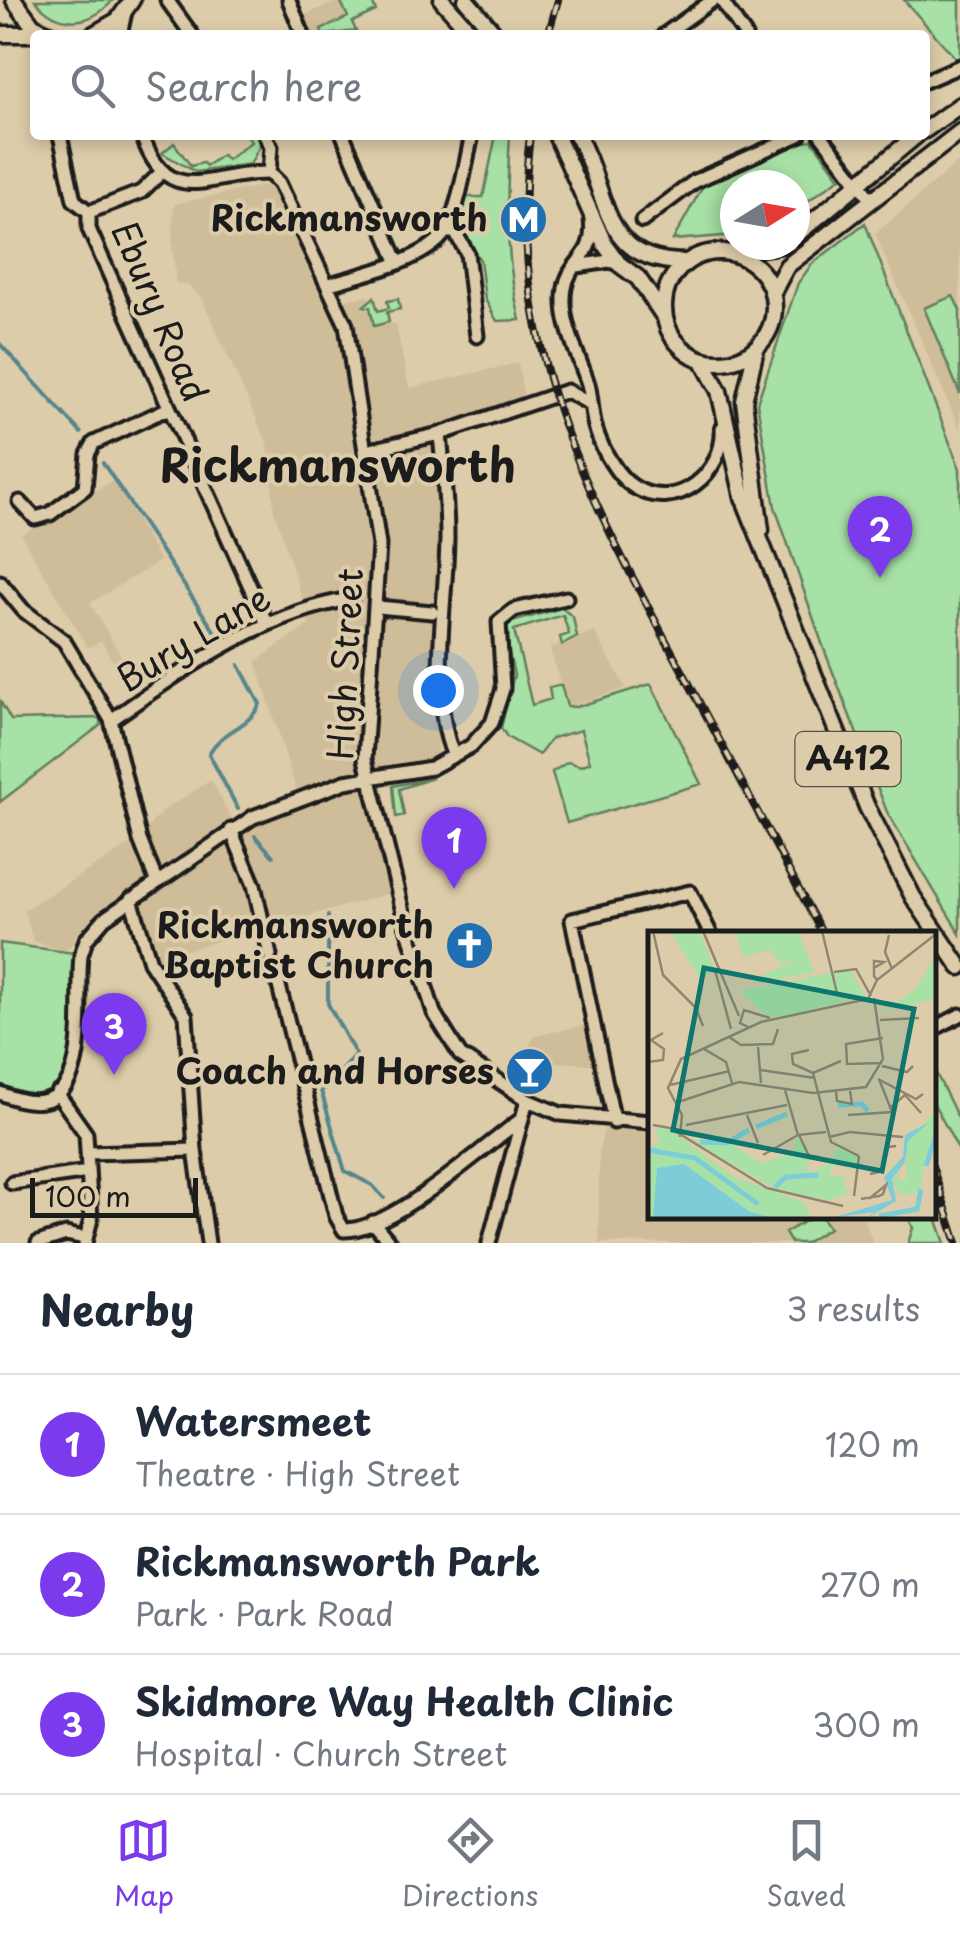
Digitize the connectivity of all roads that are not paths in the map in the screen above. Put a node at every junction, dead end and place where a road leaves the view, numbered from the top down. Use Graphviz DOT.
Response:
graph roads {
  1 [pos="14,0"];
  2 [pos="167,0"];
  3 [pos="289,0"];
  4 [pos="442,0"];
  5 [pos="466,0"];
  6 [pos="713,0"];
  7 [pos="721,0"];
  8 [pos="128,6"];
  9 [pos="41,30"];
  10 [pos="98,30"];
  11 [pos="188,30"];
  12 [pos="301,30"];
  13 [pos="469,30"];
  14 [pos="492,30"];
  15 [pos="671,30"];
  16 [pos="742,30"];
  17 [pos="0,34"];
  18 [pos="30,35"];
  19 [pos="960,66"];
  20 [pos="930,79"];
  21 [pos="960,105"];
  22 [pos="930,126"];
  23 [pos="960,132"];
  24 [pos="61,140"];
  25 [pos="145,140"];
  26 [pos="268,140"];
  27 [pos="345,140"];
  28 [pos="471,140"];
  29 [pos="558,140"];
  30 [pos="578,140"];
  31 [pos="788,140"];
  32 [pos="824,140"];
  33 [pos="912,140"];
  34 [pos="163,171"];
  35 [pos="268,173"];
  36 [pos="859,186"];
  37 [pos="588,200"];
  38 [pos="872,201"];
  39 [pos="90,212"];
  40 [pos="642,221"];
  41 [pos="810,224"];
  42 [pos="446,232"];
  43 [pos="720,253"];
  44 [pos="741,260"];
  45 [pos="684,262"];
  46 [pos="398,263"];
  47 [pos="619,264"];
  48 [pos="578,266"];
  49 [pos="330,284"];
  50 [pos="774,292"];
  51 [pos="668,324"];
  52 [pos="478,336"];
  53 [pos="756,349"];
  54 [pos="704,362"];
  55 [pos="720,400"];
  56 [pos="590,404"];
  57 [pos="169,408"];
  58 [pos="440,434"];
  59 [pos="366,451"];
  60 [pos="20,502"];
  61 [pos="762,539"];
  62 [pos="0,582"];
  63 [pos="566,598"];
  64 [pos="351,599"];
  65 [pos="378,607"];
  66 [pos="432,612"];
  67 [pos="266,622"];
  68 [pos="112,720"];
  69 [pos="452,754"];
  70 [pos="369,779"];
  71 [pos="231,830"];
  72 [pos="156,880"];
  73 [pos="131,898"];
  74 [pos="709,931"];
  75 [pos="270,955"];
  76 [pos="960,966"];
  77 [pos="278,982"];
  78 [pos="960,1015"];
  79 [pos="935,1028"];
  80 [pos="0,1092"];
  81 [pos="57,1093"];
  82 [pos="527,1100"];
  83 [pos="519,1121"];
  84 [pos="614,1122"];
  85 [pos="648,1122"];
  86 [pos="194,1150"];
  87 [pos="87,1153"];
  88 [pos="88,1172"];
  89 [pos="12,1183"];
  90 [pos="374,1222"];
  91 [pos="85,1240"];
  92 [pos="38,1243"];
  93 [pos="208,1243"];
  94 [pos="390,1243"];
  95 [pos="489,1243"];
  1 -- 9 [label="main road"];
  2 -- 11 [label="street"];
  3 -- 12 [label="street"];
  4 -- 13 [label="main road"];
  5 -- 14 [label="main road"];
  6 -- 15 [label="street"];
  7 -- 16 [label="street"];
  8 -- 10 [label="main road"];
  17 -- 18 [label="main road"];
  19 -- 20 [label="street"];
  21 -- 22 [label="main road"];
  23 -- 38 [label="main road"];
  24 -- 39 [label="street, Ebury Road"];
  25 -- 34 [label="street"];
  26 -- 35 [label="street"];
  27 -- 46 [label="street"];
  28 -- 42 [label="street"];
  29 -- 37 [label="main road"];
  30 -- 45 [label="main road"];
  31 -- 40 [label="street"];
  32 -- 36 [label="street"];
  33 -- 36 [label="main road"];
  34 -- 35 [label="street"];
  34 -- 39 [label="street"];
  35 -- 49 [label="street, High Street"];
  36 -- 38 [label="street"];
  36 -- 41 [label="main road"];
  37 -- 47 [label="main road"];
  37 -- 48 [label="street"];
  38 -- 50 [label="main road"];
  39 -- 57 [label="street, Ebury Road"];
  42 -- 46 [label="street"];
  42 -- 52 [label="street"];
  43 -- 45 [label="main road"];
  44 -- 50 [label="main road"];
  45 -- 51 [label="main road"];
  46 -- 49 [label="street"];
  47 -- 48 [label="street"];
  47 -- 51 [label="main road"];
  48 -- 56 [label="street"];
  49 -- 59 [label="street, High Street"];
  50 -- 53 [label="main road"];
  51 -- 54 [label="main road"];
  53 -- 54 [label="main road"];
  53 -- 61 [label="main road, A412"];
  54 -- 55 [label="main road, A412"];
  55 -- 56 [label="street"];
  55 -- 61 [label="main road, A412"];
  56 -- 58 [label="street"];
  57 -- 60 [label="street"];
  57 -- 67 [label="street, Ebury Road"];
  58 -- 59 [label="street"];
  58 -- 69 [label="street"];
  59 -- 65 [label="street, High Street"];
  61 -- 76 [label="main road, A412"];
  62 -- 68 [label="street"];
  63 -- 69 [label="street"];
  64 -- 67 [label="street, Bury Lane"];
  65 -- 66 [label="street"];
  65 -- 70 [label="street, High Street"];
  67 -- 68 [label="street, Bury Lane"];
  68 -- 72 [label="street, Bury Lane"];
  69 -- 70 [label="street"];
  70 -- 71 [label="street"];
  70 -- 82 [label="street, High Street"];
  71 -- 72 [label="street"];
  71 -- 75 [label="street"];
  72 -- 73 [label="street"];
  73 -- 81 [label="street"];
  73 -- 86 [label="street"];
  74 -- 84 [label="street"];
  77 -- 90 [label="street"];
  78 -- 79 [label="street"];
  80 -- 81 [label="street"];
  81 -- 87 [label="street"];
  82 -- 83 [label="street"];
  82 -- 84 [label="street, High Street"];
  83 -- 90 [label="street"];
  83 -- 95 [label="street"];
  84 -- 85 [label="street, High Street"];
  86 -- 87 [label="street"];
  86 -- 93 [label="street"];
  87 -- 88 [label="street"];
  88 -- 89 [label="street"];
  88 -- 91 [label="street"];
  90 -- 94 [label="street"];
  91 -- 92 [label="street"];
}
